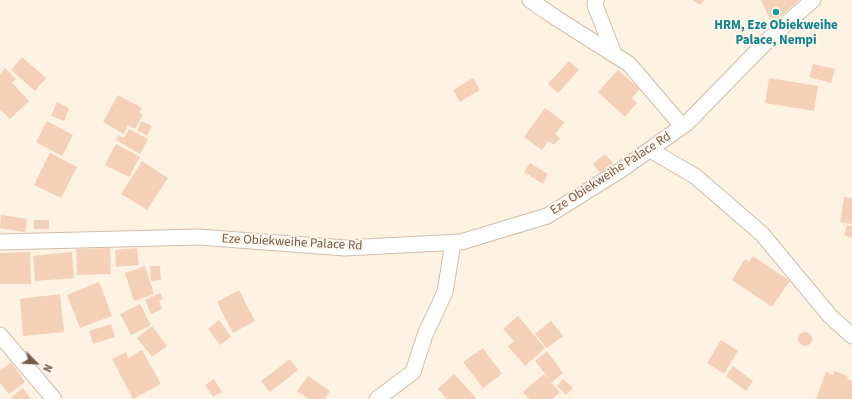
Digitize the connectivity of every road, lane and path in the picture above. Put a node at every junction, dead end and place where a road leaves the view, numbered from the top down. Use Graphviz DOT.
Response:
graph roads {
  1 [pos="530,0"];
  2 [pos="596,0"];
  3 [pos="814,0"];
  4 [pos="614,54"];
  5 [pos="682,126"];
  6 [pos="650,150"];
  7 [pos="0,242"];
  8 [pos="453,242"];
  9 [pos="0,335"];
  10 [pos="852,336"];
  11 [pos="54,399"];
  12 [pos="377,399"];
  1 -- 4 [label="street"];
  2 -- 4 [label="street"];
  3 -- 5 [label="street, Eze Obiekweihe Palace Rd"];
  4 -- 5 [label="street"];
  5 -- 6 [label="street, Eze Obiekweihe Palace Rd"];
  6 -- 8 [label="street, Eze Obiekweihe Palace Rd"];
  6 -- 10 [label="street"];
  7 -- 8 [label="street, Eze Obiekweihe Palace Rd"];
  8 -- 12 [label="street"];
  9 -- 11 [label="street"];
}
